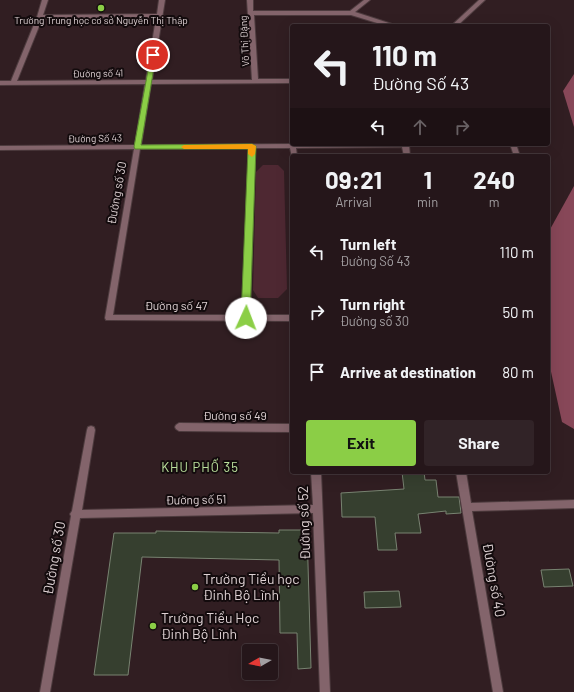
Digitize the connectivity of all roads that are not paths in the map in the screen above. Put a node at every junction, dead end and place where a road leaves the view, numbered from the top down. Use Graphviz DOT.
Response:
graph roads {
  1 [pos="45,0"];
  2 [pos="162,0"];
  3 [pos="250,0"];
  4 [pos="367,0"];
  5 [pos="482,0"];
  6 [pos="251,13"];
  7 [pos="351,13"];
  8 [pos="160,16"];
  9 [pos="40,17"];
  10 [pos="387,24"];
  11 [pos="456,24"];
  12 [pos="255,81"];
  13 [pos="290,81"];
  14 [pos="148,82"];
  15 [pos="0,83"];
  16 [pos="13,83"];
  17 [pos="252,146"];
  18 [pos="294,146"];
  19 [pos="138,147"];
  20 [pos="0,148"];
  21 [pos="294,154"];
  22 [pos="109,318"];
  23 [pos="246,318"];
  24 [pos="290,318"];
  25 [pos="179,427"];
  26 [pos="290,428"];
  27 [pos="91,430"];
  28 [pos="316,474"];
  29 [pos="461,474"];
  30 [pos="574,504"];
  31 [pos="467,507"];
  32 [pos="318,509"];
  33 [pos="75,514"];
  34 [pos="45,692"];
  35 [pos="325,692"];
  36 [pos="498,692"];
  1 -- 9 [label="street"];
  2 -- 8 [label="street, Đường số 30"];
  3 -- 6 [label="street, Võ Thị Đặng"];
  4 -- 7 [label="street"];
  5 -- 11 [label="street"];
  6 -- 7 [label="street"];
  6 -- 12 [label="street, Võ Thị Đặng"];
  7 -- 10 [label="street"];
  8 -- 9 [label="street"];
  8 -- 14 [label="street, Đường số 30"];
  9 -- 16 [label="street"];
  12 -- 13 [label="street, Đường số 41"];
  12 -- 14 [label="street, Đường số 41"];
  14 -- 16 [label="street, Đường số 41"];
  14 -- 19 [label="street, Đường số 30"];
  15 -- 16 [label="street, Đường số 41"];
  17 -- 18 [label="street, Đường Số 43"];
  17 -- 19 [label="street, Đường Số 43"];
  17 -- 23 [label="street"];
  18 -- 21 [label="street"];
  19 -- 20 [label="street, Đường Số 43"];
  19 -- 22 [label="street, Đường số 30"];
  22 -- 23 [label="street, Đường số 47"];
  23 -- 24 [label="street, Đường số 47"];
  25 -- 26 [label="street, Đường số 49"];
  27 -- 33 [label="street, Đường số 30"];
  28 -- 32 [label="street, Đường số 52"];
  29 -- 31 [label="street, Đường số 40"];
  30 -- 31 [label="street"];
  31 -- 36 [label="street, Đường số 40"];
  32 -- 33 [label="street, Đường số 51"];
  32 -- 35 [label="street, Đường số 52"];
  33 -- 34 [label="street, Đường số 30"];
}
